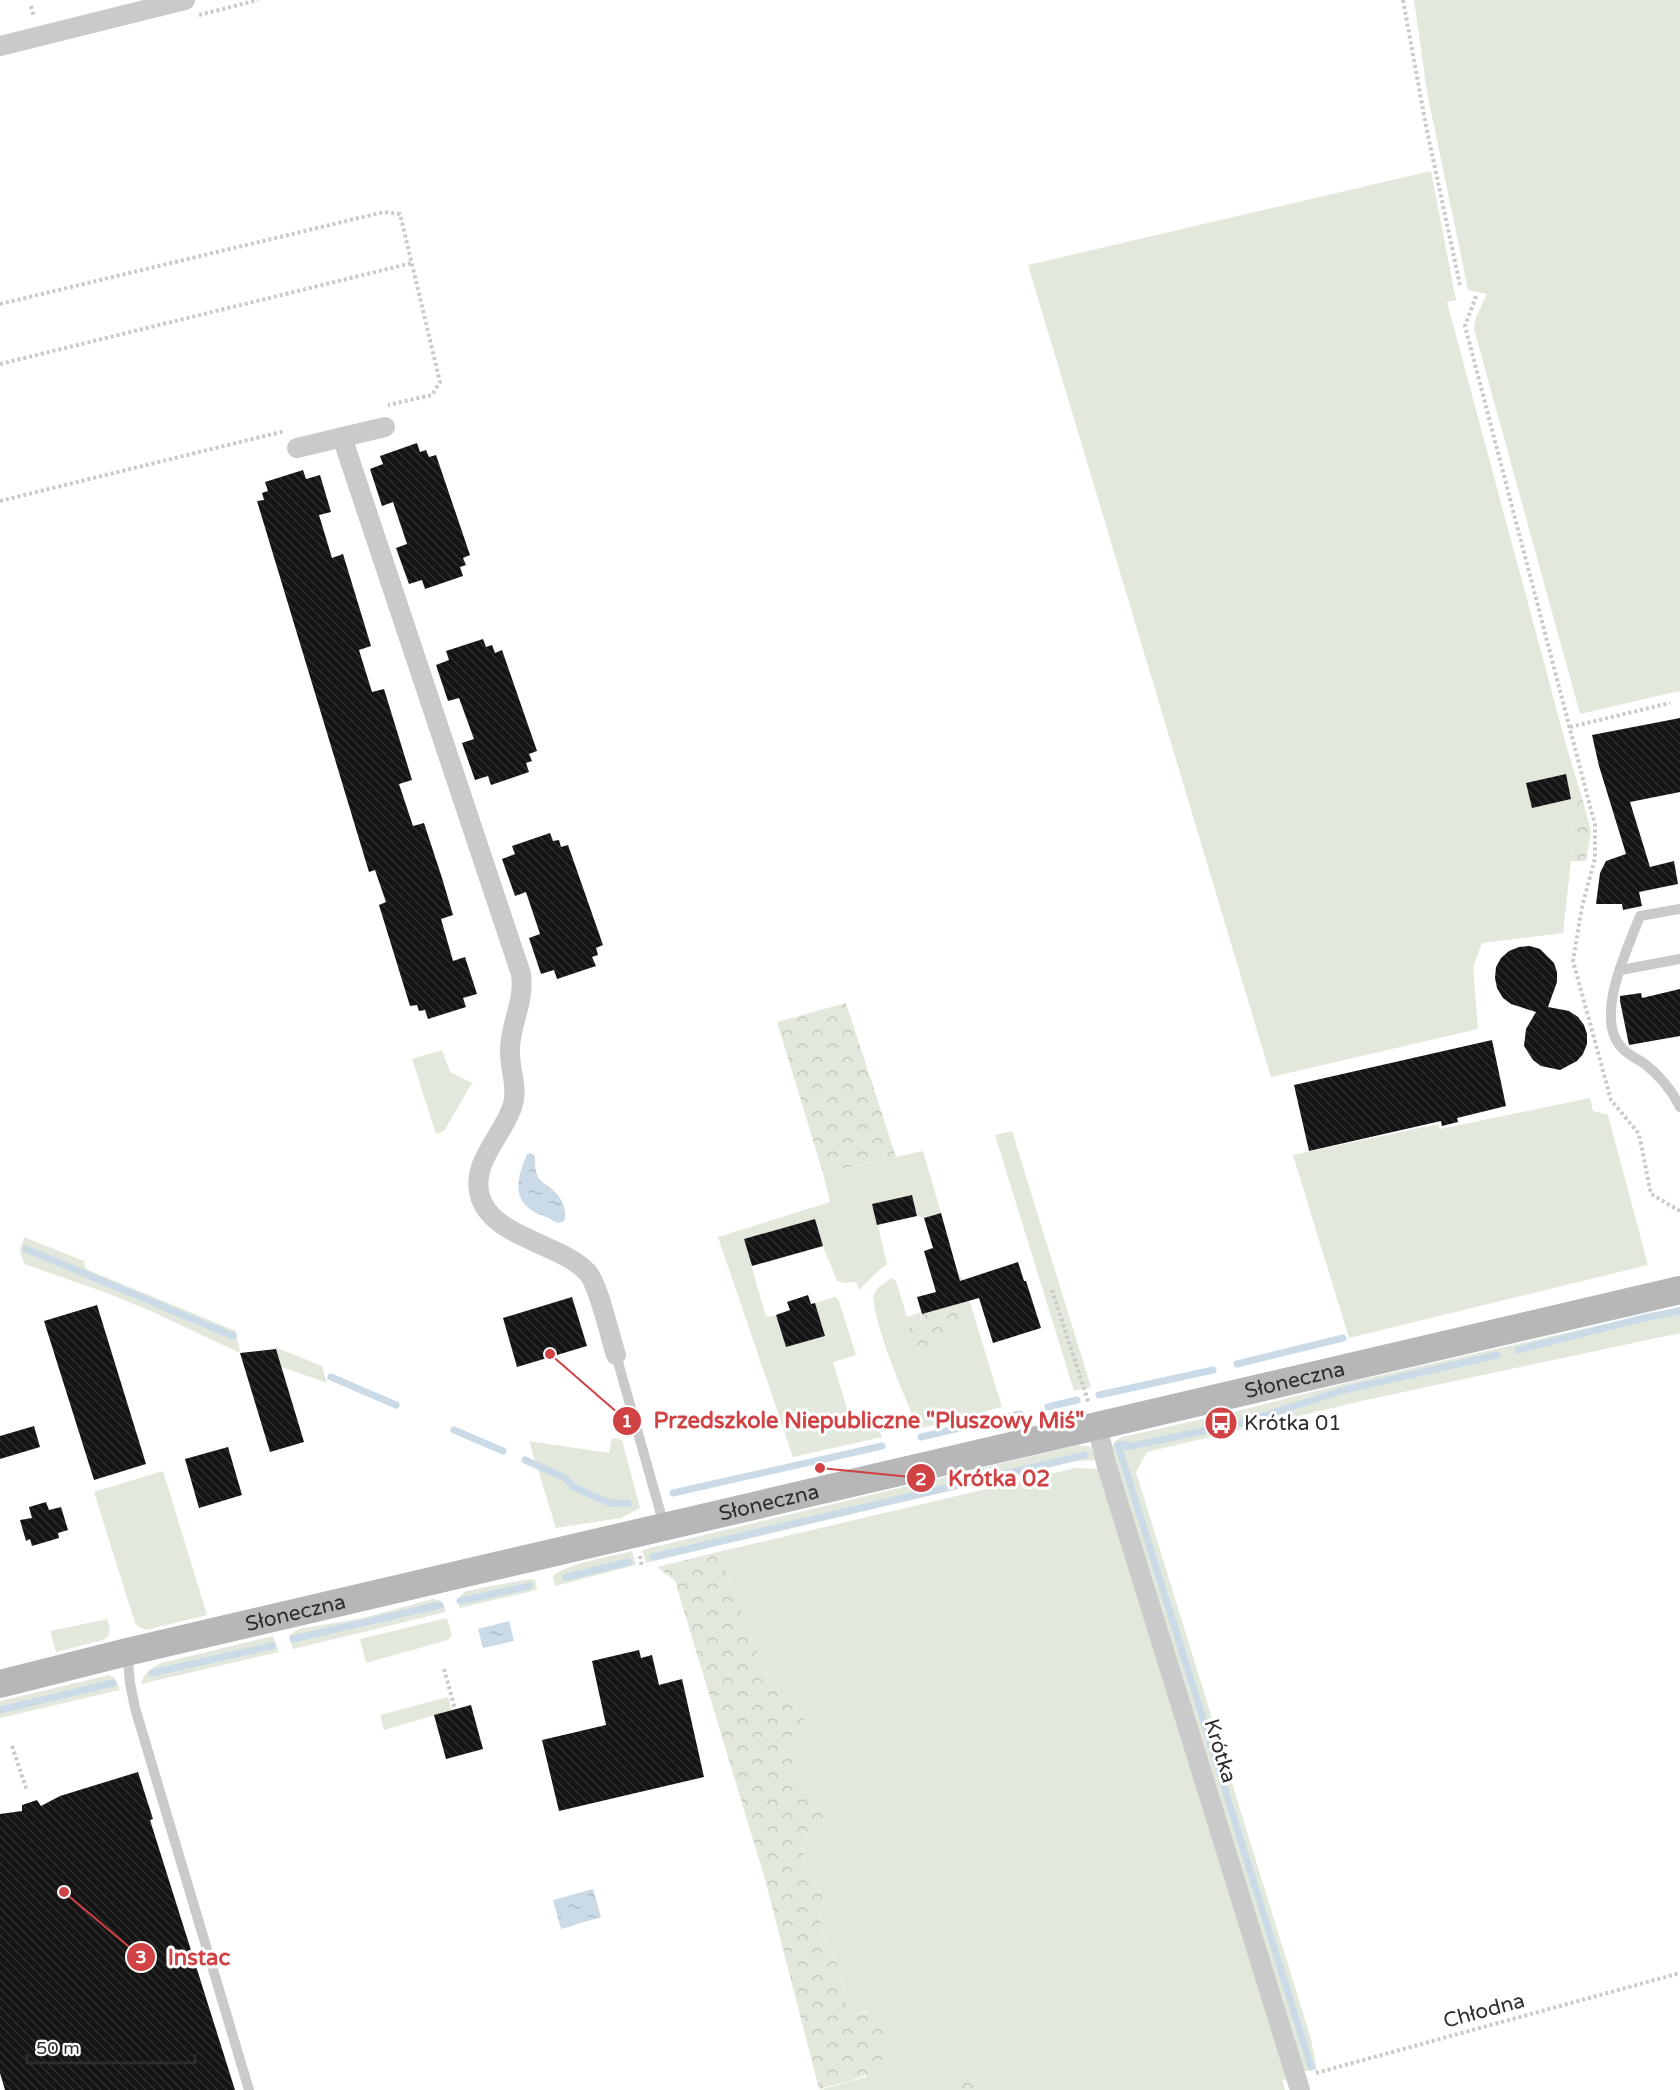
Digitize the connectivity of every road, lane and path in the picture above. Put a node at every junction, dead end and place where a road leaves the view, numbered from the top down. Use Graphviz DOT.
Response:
graph roads {
  1 [pos="185,0"];
  2 [pos="1403,0"];
  3 [pos="31,6"];
  4 [pos="34,17"];
  5 [pos="0,46"];
  6 [pos="412,263"];
  7 [pos="1460,285"];
  8 [pos="1476,296"];
  9 [pos="0,304"];
  10 [pos="0,364"];
  11 [pos="387,406"];
  12 [pos="385,427"];
  13 [pos="342,437"];
  14 [pos="296,438"];
  15 [pos="0,501"];
  16 [pos="1670,703"];
  17 [pos="1570,727"];
  18 [pos="1680,909"];
  19 [pos="1680,959"];
  20 [pos="1621,970"];
  21 [pos="1680,1107"];
  22 [pos="1680,1212"];
  23 [pos="1052,1290"];
  24 [pos="1680,1290"];
  25 [pos="615,1355"];
  26 [pos="1094,1418"];
  27 [pos="665,1528"];
  28 [pos="127,1652"];
  29 [pos="444,1670"];
  30 [pos="0,1684"];
  31 [pos="455,1709"];
  32 [pos="12,1746"];
  33 [pos="27,1791"];
  34 [pos="1680,1973"];
  35 [pos="1299,2086"];
  36 [pos="249,2090"];
  1 -- 5 [label="street"];
  2 -- 7 [label="path"];
  3 -- 4 [label="path"];
  6 -- 9 [label="path"];
  6 -- 10 [label="path"];
  6 -- 11 [label="path"];
  8 -- 17 [label="path"];
  12 -- 13 [label="street"];
  13 -- 14 [label="street"];
  13 -- 25 [label="street"];
  14 -- 15 [label="path"];
  16 -- 17 [label="path"];
  17 -- 22 [label="path"];
  18 -- 20 [label="lane"];
  19 -- 20 [label="lane"];
  20 -- 21 [label="lane"];
  23 -- 26 [label="path"];
  24 -- 26 [label="main road, Słoneczna"];
  25 -- 27 [label="lane"];
  26 -- 27 [label="main road, Słoneczna"];
  26 -- 35 [label="street, Krótka"];
  27 -- 28 [label="main road, Słoneczna"];
  28 -- 30 [label="main road, Słoneczna"];
  28 -- 36 [label="lane"];
  29 -- 31 [label="path"];
  32 -- 33 [label="path"];
  34 -- 35 [label="path, Chłodna"];
}
